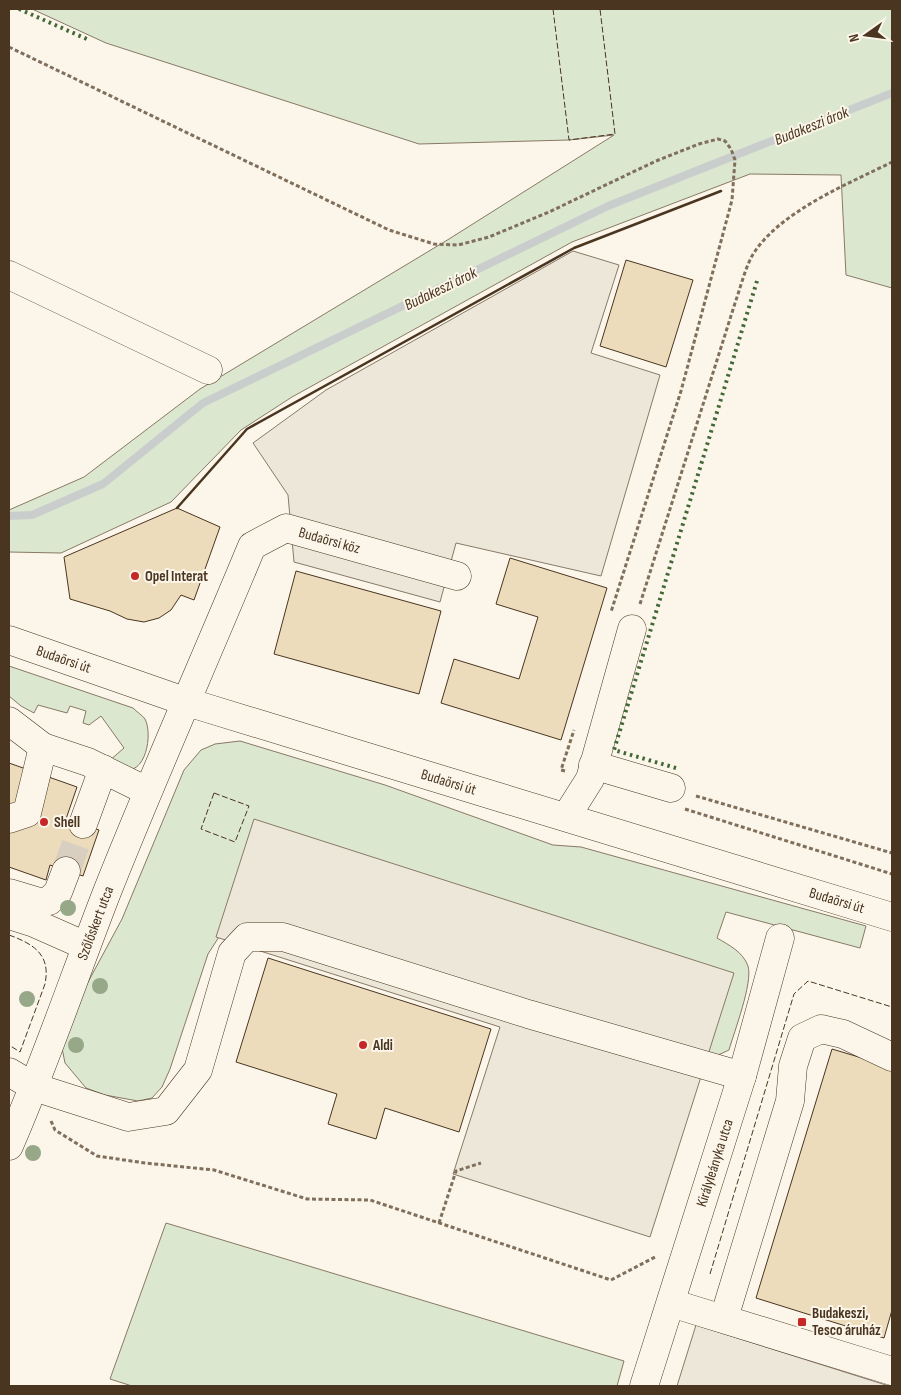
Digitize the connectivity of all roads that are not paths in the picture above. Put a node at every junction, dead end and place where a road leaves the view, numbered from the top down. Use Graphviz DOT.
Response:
graph roads {
  1 [pos="9,275"];
  2 [pos="208,370"];
  3 [pos="457,576"];
  4 [pos="620,624"];
  5 [pos="9,640"];
  6 [pos="187,702"];
  7 [pos="9,721"];
  8 [pos="43,747"];
  9 [pos="103,770"];
  10 [pos="592,772"];
  11 [pos="148,791"];
  12 [pos="678,799"];
  13 [pos="566,817"];
  14 [pos="9,819"];
  15 [pos="83,824"];
  16 [pos="66,871"];
  17 [pos="9,893"];
  18 [pos="9,915"];
  19 [pos="892,917"];
  20 [pos="780,938"];
  21 [pos="86,946"];
  22 [pos="892,1058"];
  23 [pos="9,1072"];
  24 [pos="742,1076"];
  25 [pos="34,1087"];
  26 [pos="9,1146"];
  27 [pos="671,1303"];
  28 [pos="724,1318"];
  29 [pos="892,1371"];
  30 [pos="644,1386"];
  1 -- 2 [label="street"];
  3 -- 6 [label="street, Budaörsi köz"];
  4 -- 10 [label="street"];
  5 -- 6 [label="street, Budaörsi út"];
  6 -- 11 [label="street, Szőlőskert utca"];
  6 -- 13 [label="street, Budaörsi út"];
  7 -- 8 [label="street"];
  8 -- 9 [label="street"];
  8 -- 14 [label="street"];
  9 -- 11 [label="street"];
  9 -- 15 [label="street"];
  10 -- 12 [label="street"];
  10 -- 13 [label="street"];
  11 -- 21 [label="street, Szőlőskert utca"];
  13 -- 19 [label="street, Budaörsi út"];
  16 -- 17 [label="street"];
  18 -- 21 [label="street"];
  20 -- 24 [label="street, Királyleányka utca"];
  21 -- 25 [label="street, Szőlőskert utca"];
  22 -- 28 [label="street"];
  23 -- 25 [label="street"];
  24 -- 25 [label="street"];
  24 -- 27 [label="street, Királyleányka utca"];
  25 -- 26 [label="street, Szőlőskert utca"];
  27 -- 28 [label="street"];
  27 -- 30 [label="street, Királyleányka utca"];
  28 -- 29 [label="street"];
}
